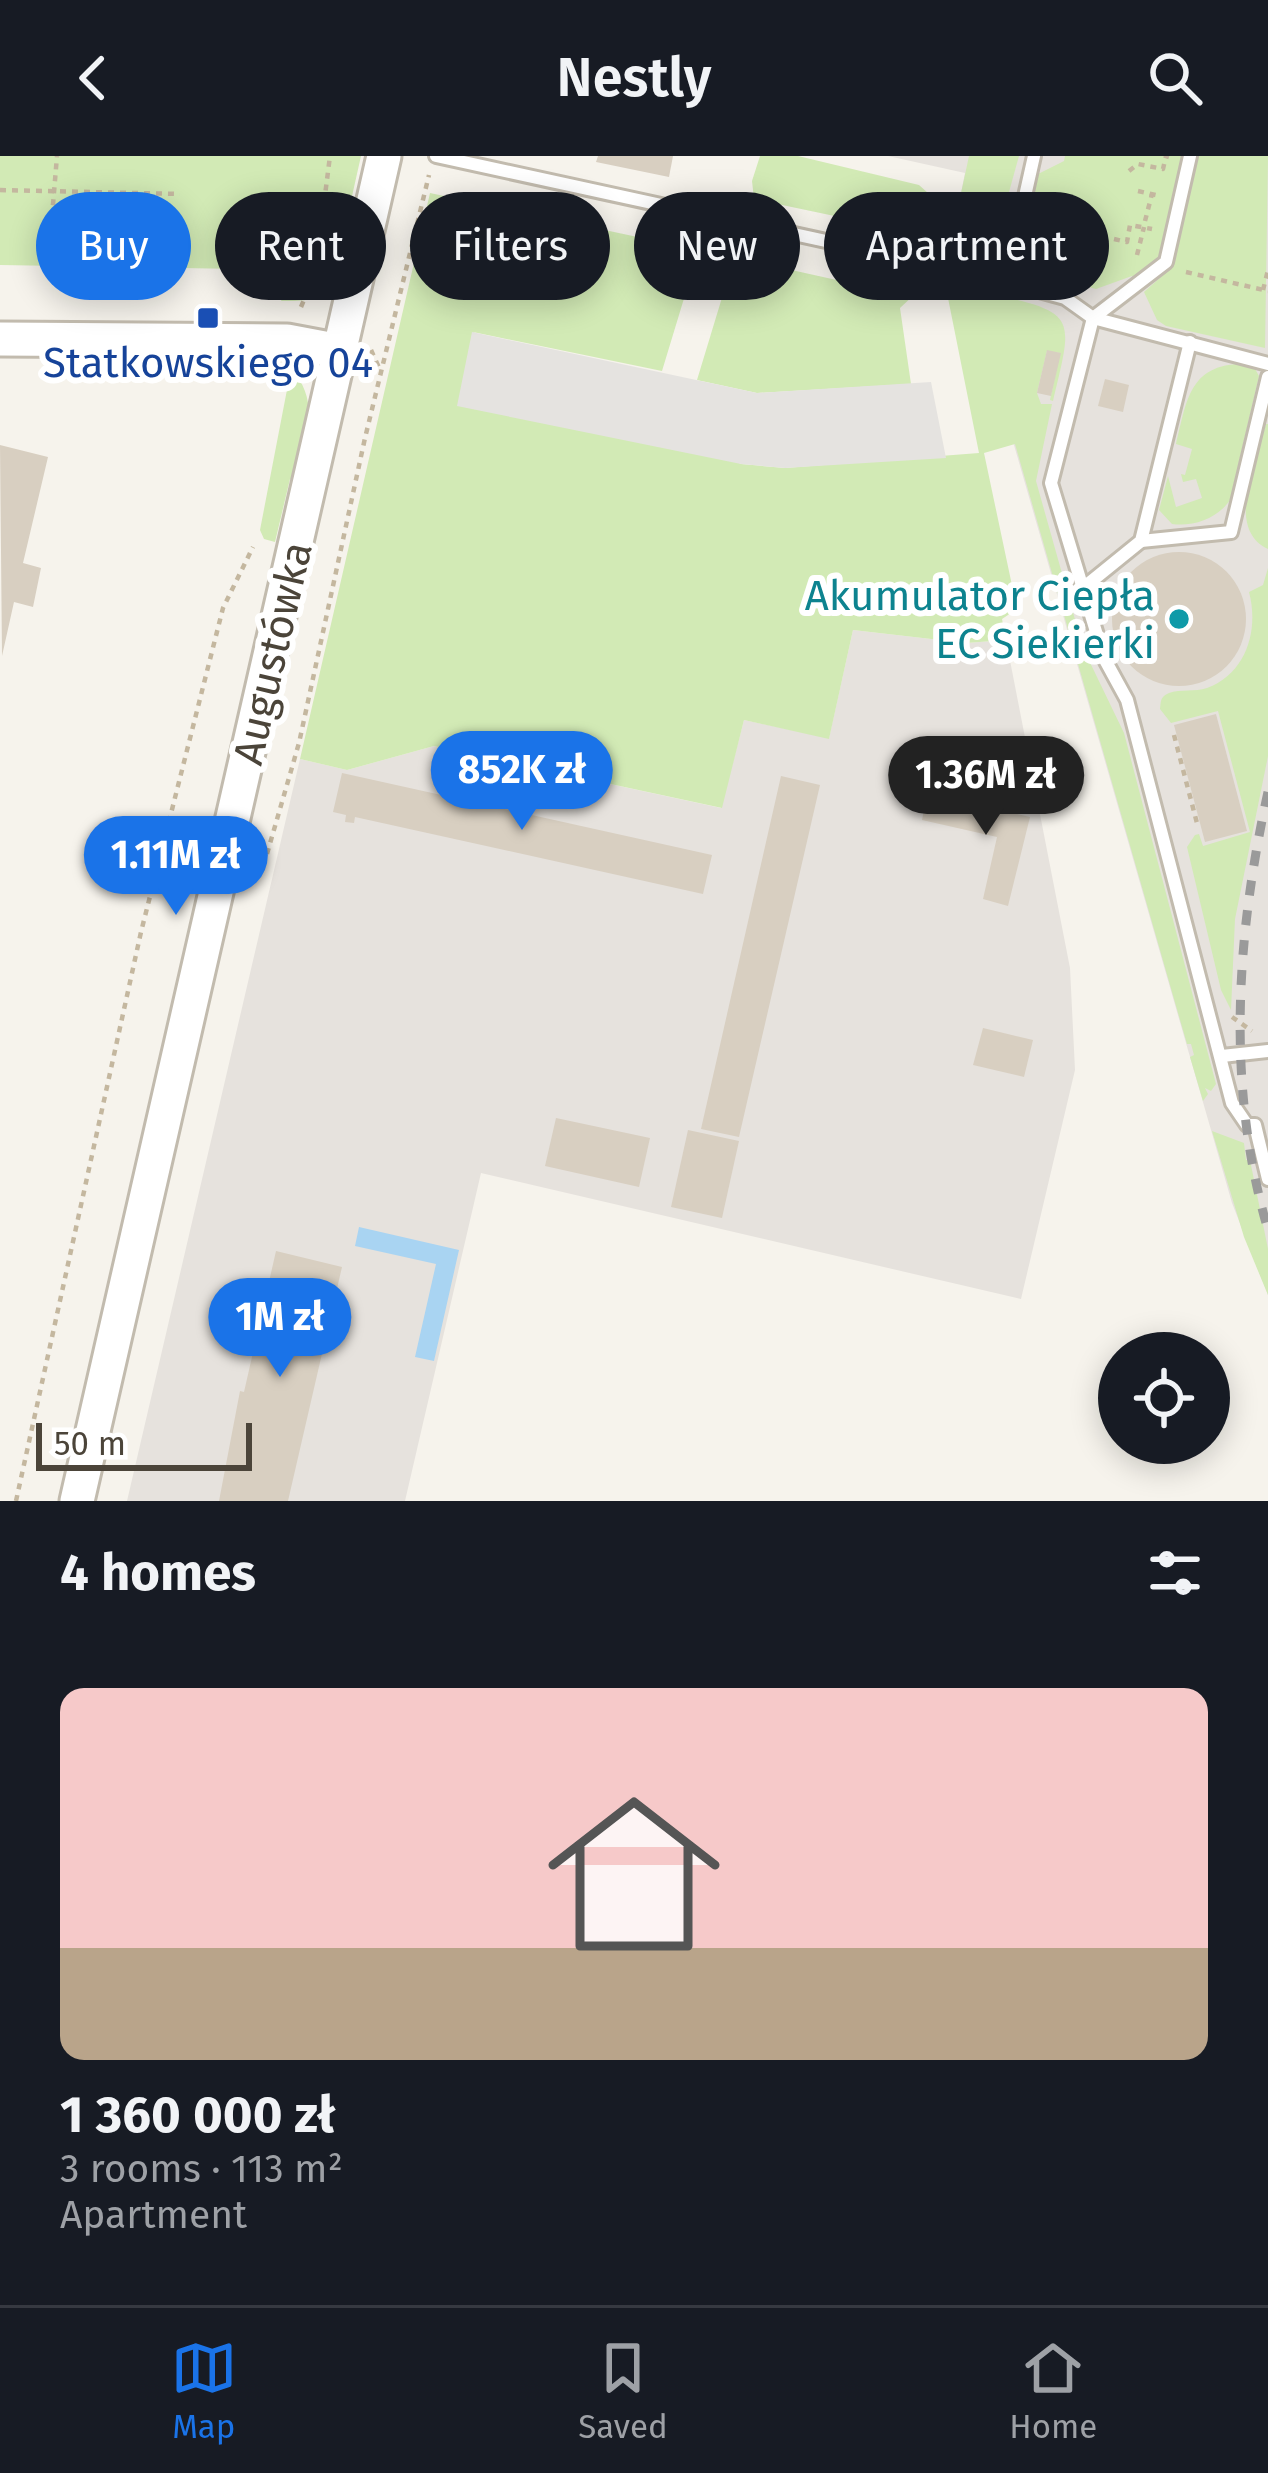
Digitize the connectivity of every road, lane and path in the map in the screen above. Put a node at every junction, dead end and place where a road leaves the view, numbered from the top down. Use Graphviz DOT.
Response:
graph roads {
  1 [pos="57,156"];
  2 [pos="330,156"];
  3 [pos="384,156"];
  4 [pos="436,156"];
  5 [pos="1034,156"];
  6 [pos="1190,156"];
  7 [pos="429,175"];
  8 [pos="0,190"];
  9 [pos="54,191"];
  10 [pos="96,192"];
  11 [pos="1026,192"];
  12 [pos="1152,194"];
  13 [pos="824,240"];
  14 [pos="1137,255"];
  15 [pos="1189,255"];
  16 [pos="1268,270"];
  17 [pos="1266,290"];
  18 [pos="1068,300"];
  19 [pos="301,307"];
  20 [pos="1093,318"];
  21 [pos="0,339"];
  22 [pos="1190,342"];
  23 [pos="340,351"];
  24 [pos="1268,364"];
  25 [pos="1268,377"];
  26 [pos="1141,541"];
  27 [pos="254,547"];
  28 [pos="1083,588"];
  29 [pos="1174,735"];
  30 [pos="1198,827"];
  31 [pos="267,854"];
  32 [pos="1268,1051"];
  33 [pos="1222,1056"];
  34 [pos="1262,1127"];
  35 [pos="1268,1179"];
  36 [pos="16,1501"];
  37 [pos="77,1501"];
  1 -- 9 [label="path"];
  2 -- 19 [label="path"];
  3 -- 23 [label="street, Augustówka"];
  4 -- 13 [label="lane"];
  5 -- 11 [label="lane"];
  6 -- 20 [label="lane"];
  7 -- 31 [label="path"];
  8 -- 9 [label="path"];
  9 -- 10 [label="path"];
  12 -- 14 [label="path"];
  15 -- 17 [label="path"];
  16 -- 17 [label="path"];
  18 -- 20 [label="lane"];
  20 -- 22 [label="lane"];
  20 -- 28 [label="lane"];
  21 -- 23 [label="street"];
  22 -- 24 [label="lane"];
  22 -- 26 [label="lane"];
  23 -- 37 [label="street, Augustówka"];
  25 -- 26 [label="lane"];
  26 -- 28 [label="lane"];
  27 -- 36 [label="path"];
  28 -- 33 [label="lane"];
  29 -- 30 [label="path"];
  32 -- 33 [label="lane"];
  33 -- 34 [label="lane"];
  34 -- 35 [label="lane"];
}
